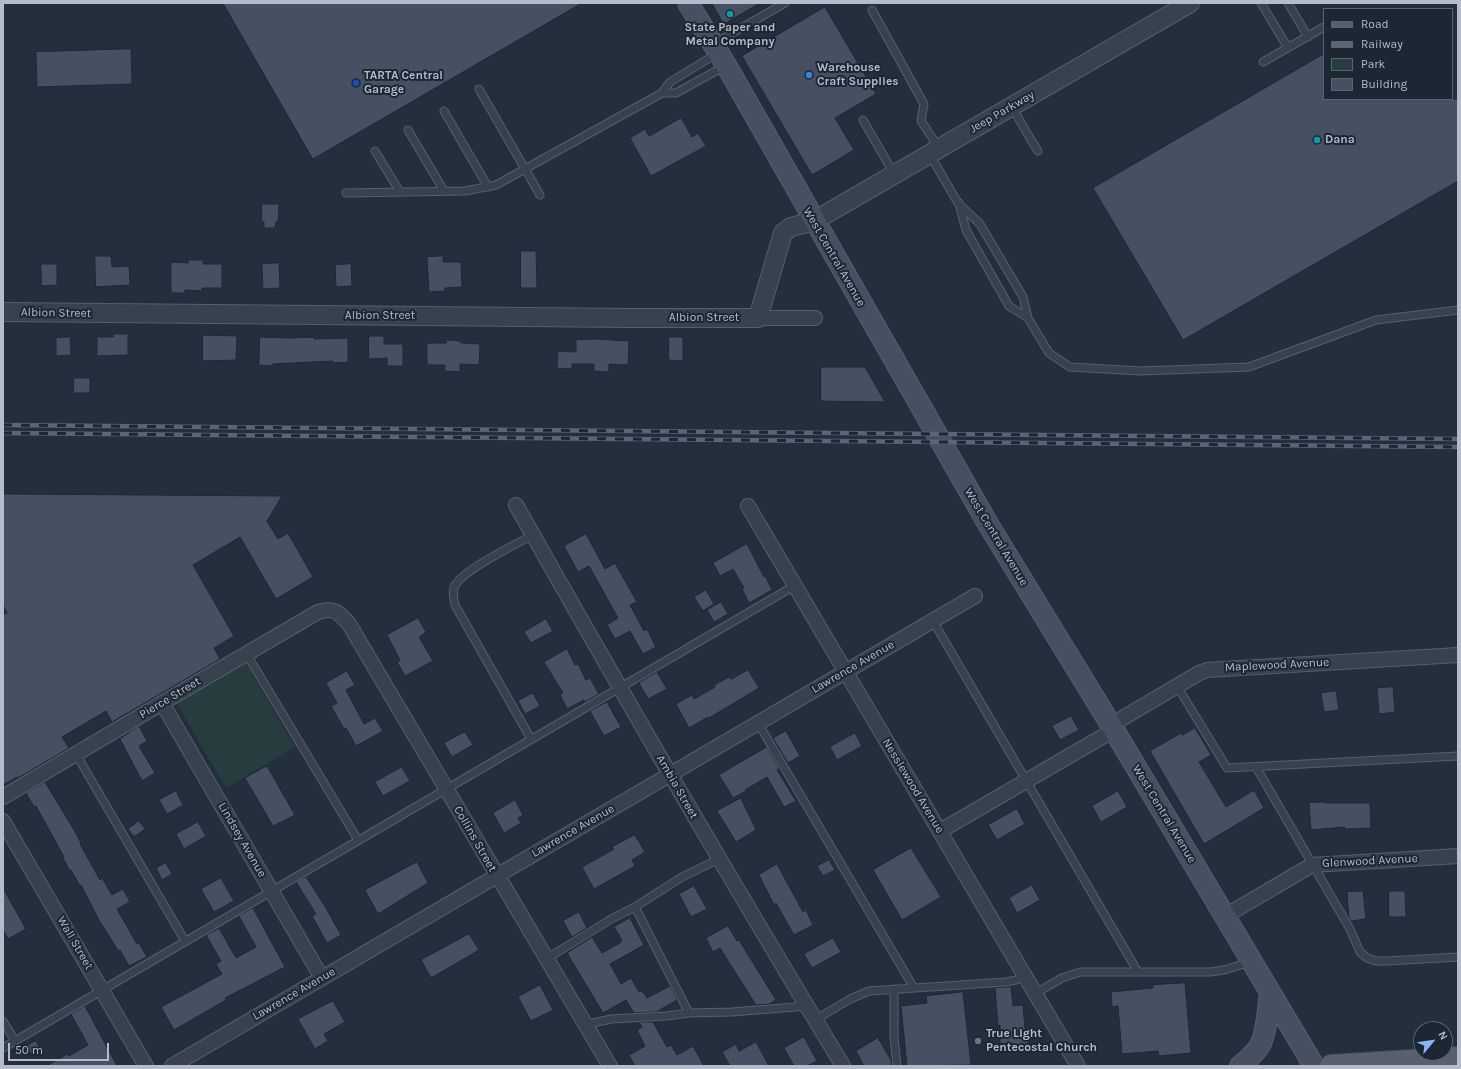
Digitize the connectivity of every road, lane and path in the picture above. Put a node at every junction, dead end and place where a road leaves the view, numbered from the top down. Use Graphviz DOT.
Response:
graph roads {
  1 [pos="688,3"];
  2 [pos="785,3"];
  3 [pos="1190,3"];
  4 [pos="1261,3"];
  5 [pos="1288,3"];
  6 [pos="872,10"];
  7 [pos="1323,28"];
  8 [pos="1308,37"];
  9 [pos="1288,48"];
  10 [pos="719,54"];
  11 [pos="1264,62"];
  12 [pos="480,89"];
  13 [pos="662,93"];
  14 [pos="1012,106"];
  15 [pos="444,110"];
  16 [pos="863,120"];
  17 [pos="408,130"];
  18 [pos="1038,150"];
  19 [pos="375,151"];
  20 [pos="934,151"];
  21 [pos="525,169"];
  22 [pos="894,174"];
  23 [pos="488,188"];
  24 [pos="346,192"];
  25 [pos="400,192"];
  26 [pos="444,192"];
  27 [pos="540,195"];
  28 [pos="958,202"];
  29 [pos="814,221"];
  30 [pos="1458,310"];
  31 [pos="3,312"];
  32 [pos="758,318"];
  33 [pos="815,318"];
  34 [pos="1028,318"];
  35 [pos="516,505"];
  36 [pos="748,506"];
  37 [pos="533,535"];
  38 [pos="794,586"];
  39 [pos="975,596"];
  40 [pos="339,613"];
  41 [pos="933,621"];
  42 [pos="246,653"];
  43 [pos="1458,656"];
  44 [pos="845,672"];
  45 [pos="1177,686"];
  46 [pos="620,688"];
  47 [pos="162,703"];
  48 [pos="758,723"];
  49 [pos="1113,728"];
  50 [pos="531,739"];
  51 [pos="76,754"];
  52 [pos="1458,756"];
  53 [pos="1256,767"];
  54 [pos="670,774"];
  55 [pos="1026,781"];
  56 [pos="446,789"];
  57 [pos="3,797"];
  58 [pos="3,821"];
  59 [pos="940,831"];
  60 [pos="358,840"];
  61 [pos="1458,856"];
  62 [pos="719,859"];
  63 [pos="1312,865"];
  64 [pos="496,876"];
  65 [pos="272,890"];
  66 [pos="635,907"];
  67 [pos="1225,916"];
  68 [pos="185,941"];
  69 [pos="1458,957"];
  70 [pos="546,958"];
  71 [pos="1252,961"];
  72 [pos="1138,972"];
  73 [pos="1025,975"];
  74 [pos="322,978"];
  75 [pos="914,988"];
  76 [pos="102,990"];
  77 [pos="894,990"];
  78 [pos="1270,992"];
  79 [pos="1036,993"];
  80 [pos="807,1006"];
  81 [pos="689,1013"];
  82 [pos="815,1020"];
  83 [pos="3,1021"];
  84 [pos="586,1027"];
  85 [pos="14,1041"];
  86 [pos="3,1048"];
  87 [pos="1458,1058"];
  88 [pos="1432,1063"];
  89 [pos="1393,1064"];
  90 [pos="146,1066"];
  91 [pos="172,1066"];
  92 [pos="610,1066"];
  93 [pos="843,1066"];
  94 [pos="897,1066"];
  95 [pos="1078,1066"];
  96 [pos="1240,1066"];
  97 [pos="1314,1066"];
  98 [pos="1331,1066"];
  1 -- 10 [label="main road, West Central Avenue"];
  2 -- 10 [label="lane"];
  3 -- 14 [label="street, Jeep Parkway"];
  4 -- 9 [label="lane"];
  5 -- 8 [label="lane"];
  6 -- 20 [label="lane"];
  7 -- 8 [label="lane"];
  8 -- 9 [label="lane"];
  9 -- 11 [label="lane"];
  10 -- 13 [label="lane"];
  10 -- 13 [label="lane"];
  10 -- 29 [label="main road, West Central Avenue"];
  12 -- 21 [label="lane"];
  13 -- 21 [label="lane"];
  14 -- 18 [label="lane"];
  14 -- 20 [label="street, Jeep Parkway"];
  15 -- 23 [label="lane"];
  16 -- 22 [label="lane"];
  17 -- 26 [label="lane"];
  19 -- 25 [label="lane"];
  20 -- 22 [label="street, Jeep Parkway"];
  20 -- 28 [label="lane"];
  21 -- 23 [label="lane"];
  21 -- 27 [label="lane"];
  22 -- 29 [label="street, Jeep Parkway"];
  23 -- 26 [label="lane"];
  24 -- 25 [label="lane"];
  25 -- 26 [label="lane"];
  28 -- 34 [label="lane"];
  28 -- 34 [label="lane"];
  29 -- 32 [label="street"];
  29 -- 49 [label="main road, West Central Avenue"];
  30 -- 34 [label="lane"];
  31 -- 32 [label="street, Albion Street"];
  32 -- 33 [label="street, Albion Street"];
  35 -- 37 [label="street, Ambia Street"];
  36 -- 38 [label="street, Nesslewood Avenue"];
  37 -- 46 [label="street, Ambia Street"];
  37 -- 50 [label="lane"];
  38 -- 44 [label="street, Nesslewood Avenue"];
  38 -- 46 [label="lane"];
  39 -- 41 [label="street, Lawrence Avenue"];
  40 -- 42 [label="street, Pierce Street"];
  40 -- 56 [label="street, Collins Street"];
  41 -- 44 [label="street, Lawrence Avenue"];
  41 -- 55 [label="lane"];
  42 -- 47 [label="street, Pierce Street"];
  42 -- 60 [label="lane"];
  43 -- 45 [label="street, Maplewood Avenue"];
  44 -- 48 [label="street, Lawrence Avenue"];
  44 -- 59 [label="street, Nesslewood Avenue"];
  45 -- 49 [label="street, Maplewood Avenue"];
  45 -- 53 [label="lane"];
  46 -- 50 [label="lane"];
  46 -- 54 [label="street, Ambia Street"];
  47 -- 51 [label="street, Pierce Street"];
  47 -- 65 [label="street, Lindsey Avenue"];
  48 -- 54 [label="street, Lawrence Avenue"];
  48 -- 75 [label="lane"];
  49 -- 55 [label="street, Maplewood Avenue"];
  49 -- 67 [label="main road, West Central Avenue"];
  50 -- 56 [label="lane"];
  51 -- 57 [label="street, Pierce Street"];
  51 -- 68 [label="lane"];
  52 -- 53 [label="lane"];
  53 -- 63 [label="lane"];
  54 -- 62 [label="street, Ambia Street"];
  54 -- 64 [label="street, Lawrence Avenue"];
  55 -- 59 [label="street, Maplewood Avenue"];
  55 -- 72 [label="lane"];
  56 -- 60 [label="lane"];
  56 -- 64 [label="street, Collins Street"];
  58 -- 76 [label="street, Wall Street"];
  59 -- 73 [label="street, Nesslewood Avenue"];
  60 -- 65 [label="lane"];
  61 -- 63 [label="street, Glenwood Avenue"];
  62 -- 66 [label="lane"];
  62 -- 80 [label="street, Ambia Street"];
  63 -- 67 [label="street, Glenwood Avenue"];
  63 -- 69 [label="lane"];
  64 -- 70 [label="street, Collins Street"];
  64 -- 74 [label="street, Lawrence Avenue"];
  65 -- 68 [label="lane"];
  65 -- 74 [label="street, Lindsey Avenue"];
  66 -- 70 [label="lane"];
  66 -- 81 [label="lane"];
  67 -- 71 [label="main road, West Central Avenue"];
  68 -- 76 [label="lane"];
  70 -- 84 [label="street, Collins Street"];
  71 -- 72 [label="lane"];
  71 -- 78 [label="main road, West Central Avenue"];
  72 -- 79 [label="lane"];
  73 -- 75 [label="lane"];
  73 -- 79 [label="street, Nesslewood Avenue"];
  74 -- 91 [label="street, Lawrence Avenue"];
  75 -- 77 [label="lane"];
  76 -- 85 [label="lane"];
  76 -- 90 [label="street, Wall Street"];
  77 -- 82 [label="lane"];
  77 -- 94 [label="lane"];
  78 -- 96 [label="main road"];
  78 -- 97 [label="main road, West Central Avenue"];
  79 -- 95 [label="street, Nesslewood Avenue"];
  80 -- 81 [label="lane"];
  80 -- 82 [label="street, Ambia Street"];
  81 -- 84 [label="lane"];
  82 -- 93 [label="street, Ambia Street"];
  83 -- 85 [label="lane"];
  84 -- 92 [label="street, Collins Street"];
  85 -- 86 [label="lane"];
  87 -- 88 [label="main road"];
  88 -- 89 [label="main road"];
  89 -- 98 [label="main road"];
}
